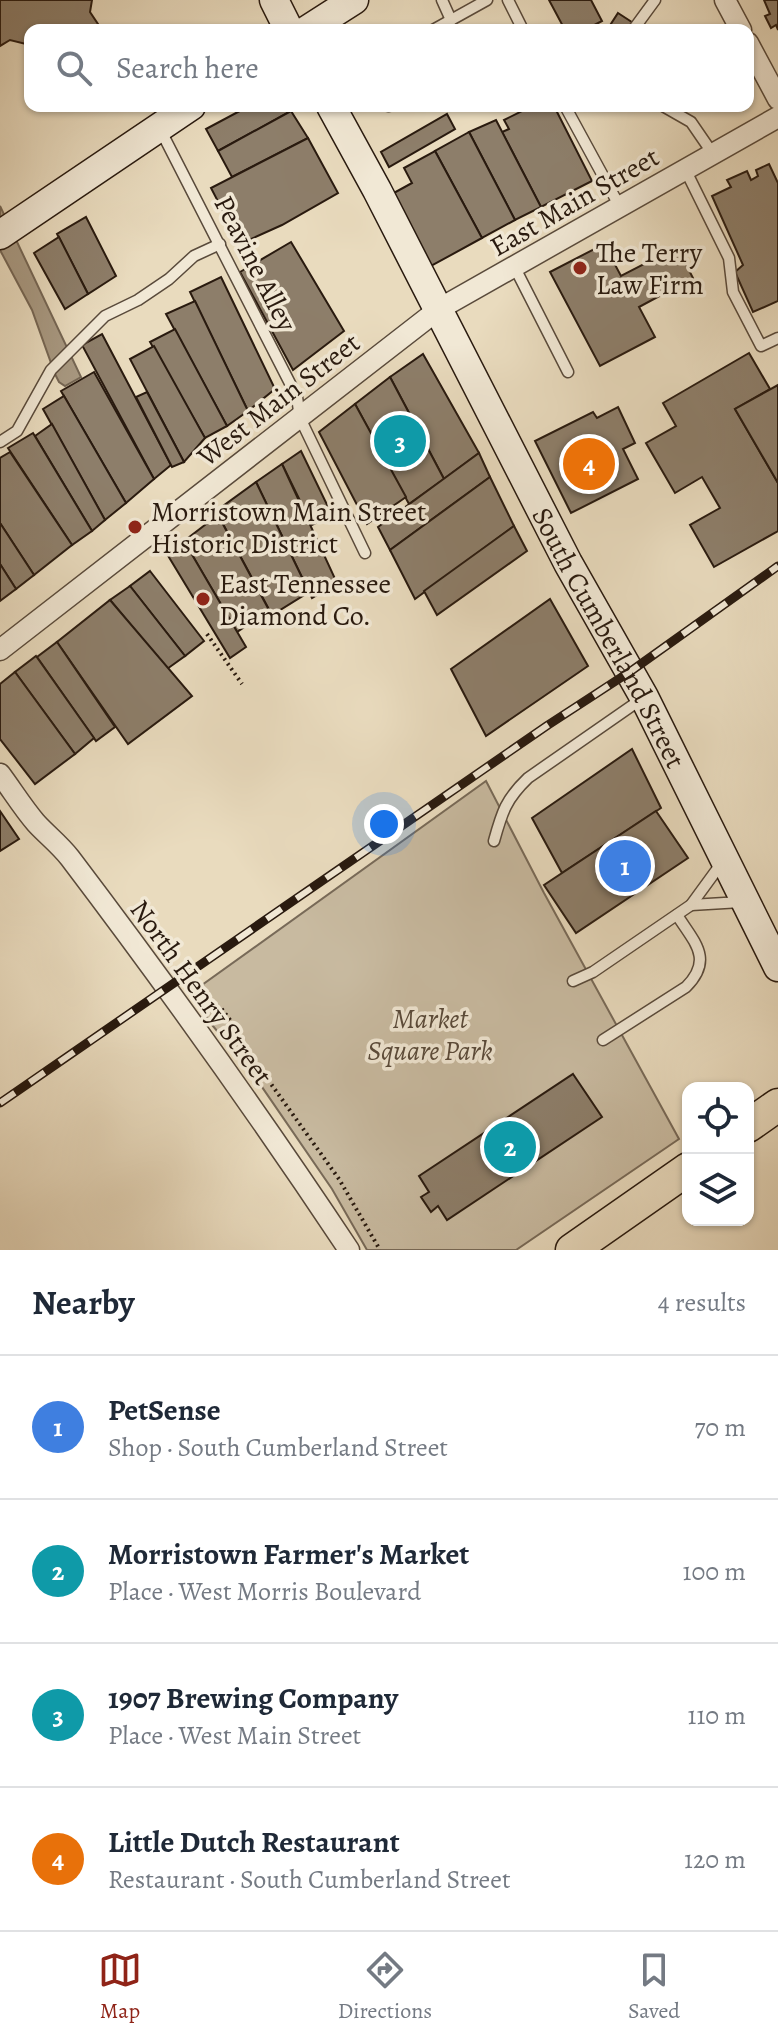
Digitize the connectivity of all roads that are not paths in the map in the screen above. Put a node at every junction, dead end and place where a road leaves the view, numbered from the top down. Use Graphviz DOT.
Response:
graph roads {
  1 [pos="274,0"];
  2 [pos="354,0"];
  3 [pos="442,0"];
  4 [pos="487,0"];
  5 [pos="508,0"];
  6 [pos="655,0"];
  7 [pos="725,0"];
  8 [pos="451,20"];
  9 [pos="286,24"];
  10 [pos="316,24"];
  11 [pos="444,24"];
  12 [pos="520,24"];
  13 [pos="637,24"];
  14 [pos="738,24"];
  15 [pos="754,54"];
  16 [pos="778,99"];
  17 [pos="182,112"];
  18 [pos="334,112"];
  19 [pos="568,112"];
  20 [pos="674,112"];
  21 [pos="778,117"];
  22 [pos="159,127"];
  23 [pos="713,154"];
  24 [pos="685,169"];
  25 [pos="620,207"];
  26 [pos="0,235"];
  27 [pos="220,244"];
  28 [pos="514,266"];
  29 [pos="439,309"];
  30 [pos="778,338"];
  31 [pos="568,372"];
  32 [pos="300,418"];
  33 [pos="0,442"];
  34 [pos="365,553"];
  35 [pos="0,650"];
  36 [pos="644,697"];
  37 [pos="0,774"];
  38 [pos="494,841"];
  39 [pos="720,851"];
  40 [pos="746,902"];
  41 [pos="691,905"];
  42 [pos="677,915"];
  43 [pos="778,967"];
  44 [pos="573,981"];
  45 [pos="603,1040"];
  46 [pos="778,1105"];
  47 [pos="754,1122"];
  48 [pos="682,1173"];
  49 [pos="349,1250"];
  50 [pos="572,1250"];
  1 -- 9 [label="main road"];
  2 -- 10 [label="main road"];
  3 -- 8 [label="lane"];
  4 -- 8 [label="lane"];
  5 -- 12 [label="lane"];
  6 -- 13 [label="lane"];
  7 -- 14 [label="street"];
  8 -- 11 [label="lane"];
  15 -- 16 [label="street"];
  17 -- 22 [label="main road"];
  18 -- 29 [label="main road, South Cumberland Street"];
  19 -- 25 [label="lane"];
  20 -- 23 [label="lane"];
  21 -- 23 [label="street, East Main Street"];
  22 -- 26 [label="main road"];
  22 -- 27 [label="lane, Peavine Alley"];
  23 -- 24 [label="street, East Main Street"];
  24 -- 25 [label="street, East Main Street"];
  24 -- 30 [label="lane"];
  25 -- 28 [label="street, East Main Street"];
  27 -- 32 [label="lane, Peavine Alley"];
  27 -- 33 [label="lane"];
  28 -- 29 [label="street, East Main Street"];
  28 -- 31 [label="lane"];
  29 -- 32 [label="street, West Main Street"];
  29 -- 36 [label="main road, South Cumberland Street"];
  32 -- 34 [label="lane, Peavine Alley"];
  32 -- 35 [label="street, West Main Street"];
  36 -- 38 [label="lane"];
  36 -- 39 [label="main road, South Cumberland Street"];
  37 -- 49 [label="street, North Henry Street"];
  39 -- 40 [label="main road, South Cumberland Street"];
  39 -- 41 [label="lane"];
  40 -- 41 [label="lane"];
  40 -- 43 [label="main road, South Cumberland Street"];
  41 -- 42 [label="lane"];
  42 -- 44 [label="lane"];
  42 -- 45 [label="lane"];
  46 -- 47 [label="main road"];
  48 -- 50 [label="main road"];
}
